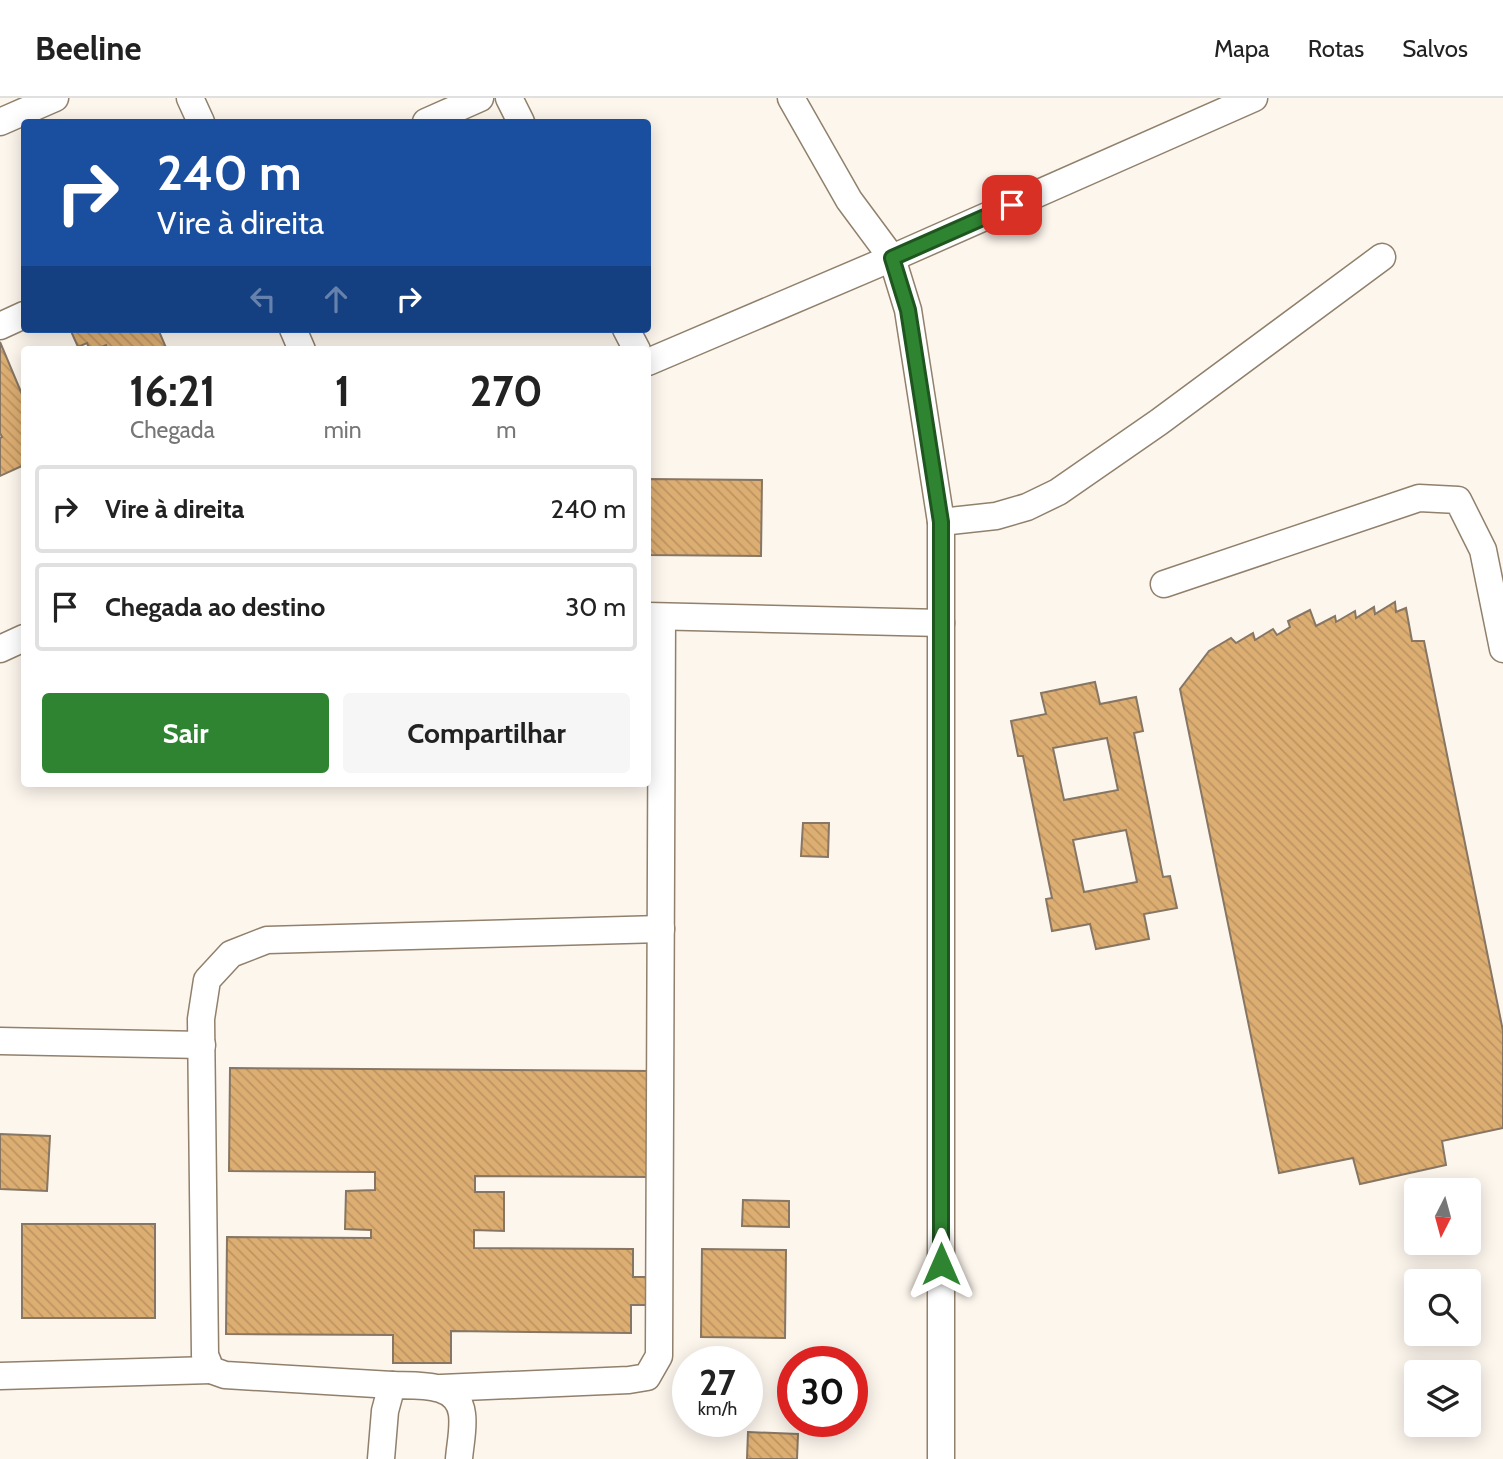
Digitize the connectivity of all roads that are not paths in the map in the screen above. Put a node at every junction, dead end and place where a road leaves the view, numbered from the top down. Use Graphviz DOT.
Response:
graph roads {
  1 [pos="55,98"];
  2 [pos="190,98"];
  3 [pos="480,98"];
  4 [pos="509,98"];
  5 [pos="791,98"];
  6 [pos="1254,98"];
  7 [pos="200,119"];
  8 [pos="433,119"];
  9 [pos="520,119"];
  10 [pos="0,122"];
  11 [pos="1382,257"];
  12 [pos="892,258"];
  13 [pos="21,316"];
  14 [pos="0,326"];
  15 [pos="651,361"];
  16 [pos="941,522"];
  17 [pos="1164,584"];
  18 [pos="1499,609"];
  19 [pos="655,617"];
  20 [pos="941,623"];
  21 [pos="21,639"];
  22 [pos="0,649"];
  23 [pos="1503,649"];
  24 [pos="661,929"];
  25 [pos="0,1041"];
  26 [pos="202,1045"];
  27 [pos="211,1370"];
  28 [pos="0,1376"];
  29 [pos="392,1385"];
  30 [pos="441,1388"];
  31 [pos="380,1459"];
  32 [pos="459,1459"];
  33 [pos="941,1459"];
  1 -- 10 [label="street"];
  2 -- 7 [label="street"];
  3 -- 8 [label="street"];
  4 -- 9 [label="street"];
  5 -- 12 [label="street"];
  6 -- 12 [label="street"];
  11 -- 16 [label="street"];
  12 -- 15 [label="street"];
  12 -- 16 [label="street"];
  13 -- 14 [label="street"];
  16 -- 20 [label="street"];
  17 -- 18 [label="street"];
  18 -- 23 [label="street"];
  19 -- 20 [label="street"];
  19 -- 24 [label="street"];
  20 -- 33 [label="street"];
  21 -- 22 [label="street"];
  24 -- 26 [label="street"];
  24 -- 30 [label="street"];
  25 -- 26 [label="street"];
  26 -- 27 [label="street"];
  27 -- 28 [label="street"];
  27 -- 29 [label="street"];
  29 -- 30 [label="street"];
  29 -- 31 [label="street"];
  30 -- 32 [label="street"];
}
